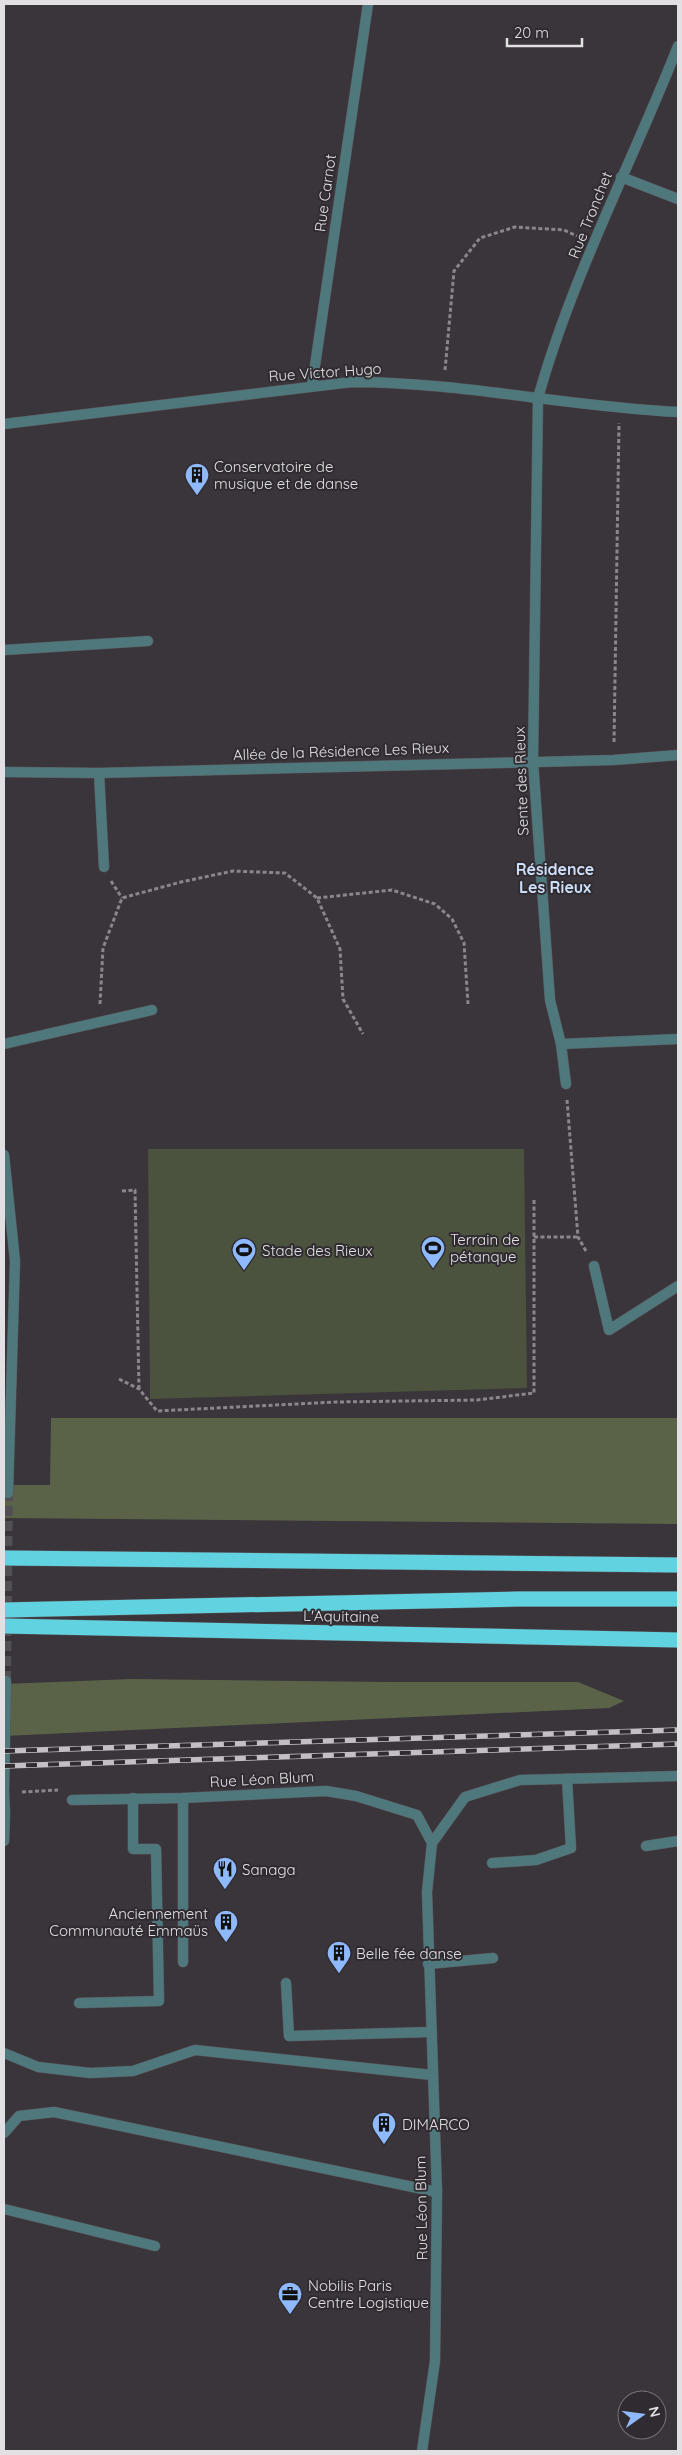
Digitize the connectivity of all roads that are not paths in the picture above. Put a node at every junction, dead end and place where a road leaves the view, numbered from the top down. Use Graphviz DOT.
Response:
graph roads {
  1 [pos="368,4"];
  2 [pos="678,46"];
  3 [pos="622,177"];
  4 [pos="678,199"];
  5 [pos="312,386"];
  6 [pos="538,398"];
  7 [pos="678,412"];
  8 [pos="4,424"];
  9 [pos="148,641"];
  10 [pos="4,650"];
  11 [pos="678,755"];
  12 [pos="532,761"];
  13 [pos="4,772"];
  14 [pos="99,773"];
  15 [pos="104,867"];
  16 [pos="152,1010"];
  17 [pos="678,1040"];
  18 [pos="4,1044"];
  19 [pos="561,1044"];
  20 [pos="566,1084"];
  21 [pos="4,1155"];
  22 [pos="594,1266"];
  23 [pos="678,1286"];
  24 [pos="8,1493"];
  25 [pos="4,1558"];
  26 [pos="678,1565"];
  27 [pos="678,1598"];
  28 [pos="4,1610"];
  29 [pos="4,1626"];
  30 [pos="678,1640"];
  31 [pos="6,1681"];
  32 [pos="678,1776"];
  33 [pos="567,1779"];
  34 [pos="4,1792"];
  35 [pos="133,1798"];
  36 [pos="183,1798"];
  37 [pos="72,1800"];
  38 [pos="5,1812"];
  39 [pos="4,1841"];
  40 [pos="678,1841"];
  41 [pos="432,1843"];
  42 [pos="646,1846"];
  43 [pos="492,1863"];
  44 [pos="493,1958"];
  45 [pos="183,1962"];
  46 [pos="428,1964"];
  47 [pos="286,1983"];
  48 [pos="79,2003"];
  49 [pos="430,2032"];
  50 [pos="4,2053"];
  51 [pos="432,2075"];
  52 [pos="4,2133"];
  53 [pos="437,2192"];
  54 [pos="4,2209"];
  55 [pos="155,2246"];
  56 [pos="422,2451"];
  1 -- 5 [label="street, Rue Carnot"];
  2 -- 3 [label="street, Rue Tronchet"];
  3 -- 4 [label="street"];
  3 -- 6 [label="street, Rue Tronchet"];
  5 -- 6 [label="street, Rue Victor Hugo"];
  5 -- 8 [label="street, Rue Victor Hugo"];
  6 -- 7 [label="street, Rue Victor Hugo"];
  6 -- 12 [label="street, Sente des Rieux"];
  9 -- 10 [label="street"];
  11 -- 12 [label="street, Allée de la Résidence Les Rieux"];
  12 -- 14 [label="street, Allée de la Résidence Les Rieux"];
  12 -- 19 [label="street, Sente des Rieux"];
  13 -- 14 [label="street, Allée de la Résidence Les Rieux"];
  14 -- 15 [label="street"];
  16 -- 18 [label="street"];
  17 -- 19 [label="street"];
  19 -- 20 [label="street, Sente des Rieux"];
  21 -- 24 [label="street"];
  22 -- 23 [label="street"];
  25 -- 26 [label="highway"];
  27 -- 28 [label="highway"];
  29 -- 30 [label="highway, L'Aquitaine"];
  31 -- 34 [label="street"];
  32 -- 33 [label="street, Rue Léon Blum"];
  33 -- 41 [label="street, Rue Léon Blum"];
  33 -- 43 [label="street"];
  34 -- 38 [label="street"];
  35 -- 36 [label="street, Rue Léon Blum"];
  35 -- 37 [label="street, Rue Léon Blum"];
  35 -- 48 [label="street"];
  36 -- 41 [label="street, Rue Léon Blum"];
  36 -- 45 [label="street"];
  38 -- 39 [label="street"];
  40 -- 42 [label="street"];
  41 -- 46 [label="street, Rue Léon Blum"];
  44 -- 46 [label="street"];
  46 -- 49 [label="street, Rue Léon Blum"];
  47 -- 49 [label="street"];
  49 -- 51 [label="street, Rue Léon Blum"];
  50 -- 51 [label="street"];
  51 -- 53 [label="street, Rue Léon Blum"];
  52 -- 53 [label="street"];
  53 -- 56 [label="street, Rue Léon Blum"];
  54 -- 55 [label="street"];
}
